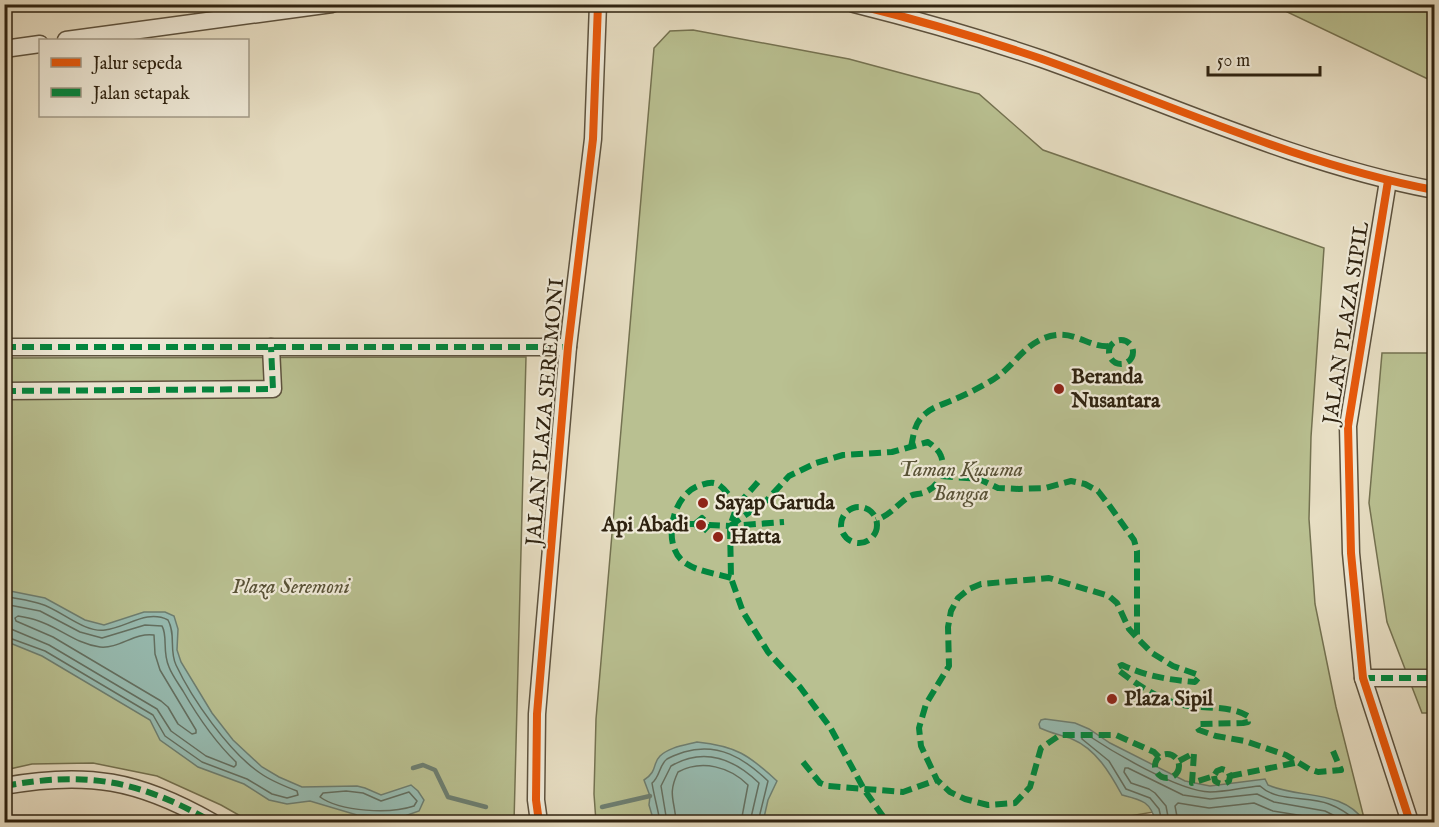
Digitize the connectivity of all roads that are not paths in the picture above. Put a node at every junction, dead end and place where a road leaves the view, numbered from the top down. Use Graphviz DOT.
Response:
graph roads {
  1 [pos="332,4"];
  2 [pos="598,4"];
  3 [pos="854,4"];
  4 [pos="73,39"];
  5 [pos="39,44"];
  6 [pos="4,49"];
  7 [pos="1388,181"];
  8 [pos="1434,190"];
  9 [pos="4,347"];
  10 [pos="272,347"];
  11 [pos="568,348"];
  12 [pos="4,391"];
  13 [pos="1363,678"];
  14 [pos="1434,678"];
  15 [pos="4,786"];
  16 [pos="212,822"];
  17 [pos="539,822"];
  18 [pos="1410,822"];
  1 -- 4 [label="street"];
  2 -- 11 [label="street, JALAN PLAZA SEREMONI"];
  3 -- 7 [label="street"];
  5 -- 6 [label="street"];
  7 -- 8 [label="street"];
  7 -- 13 [label="street, JALAN PLAZA SIPIL"];
  9 -- 10 [label="street"];
  10 -- 11 [label="street"];
  10 -- 12 [label="street"];
  11 -- 17 [label="street, JALAN PLAZA SEREMONI"];
  13 -- 14 [label="street"];
  13 -- 18 [label="street, JALAN PLAZA SIPIL"];
  15 -- 16 [label="street"];
}
